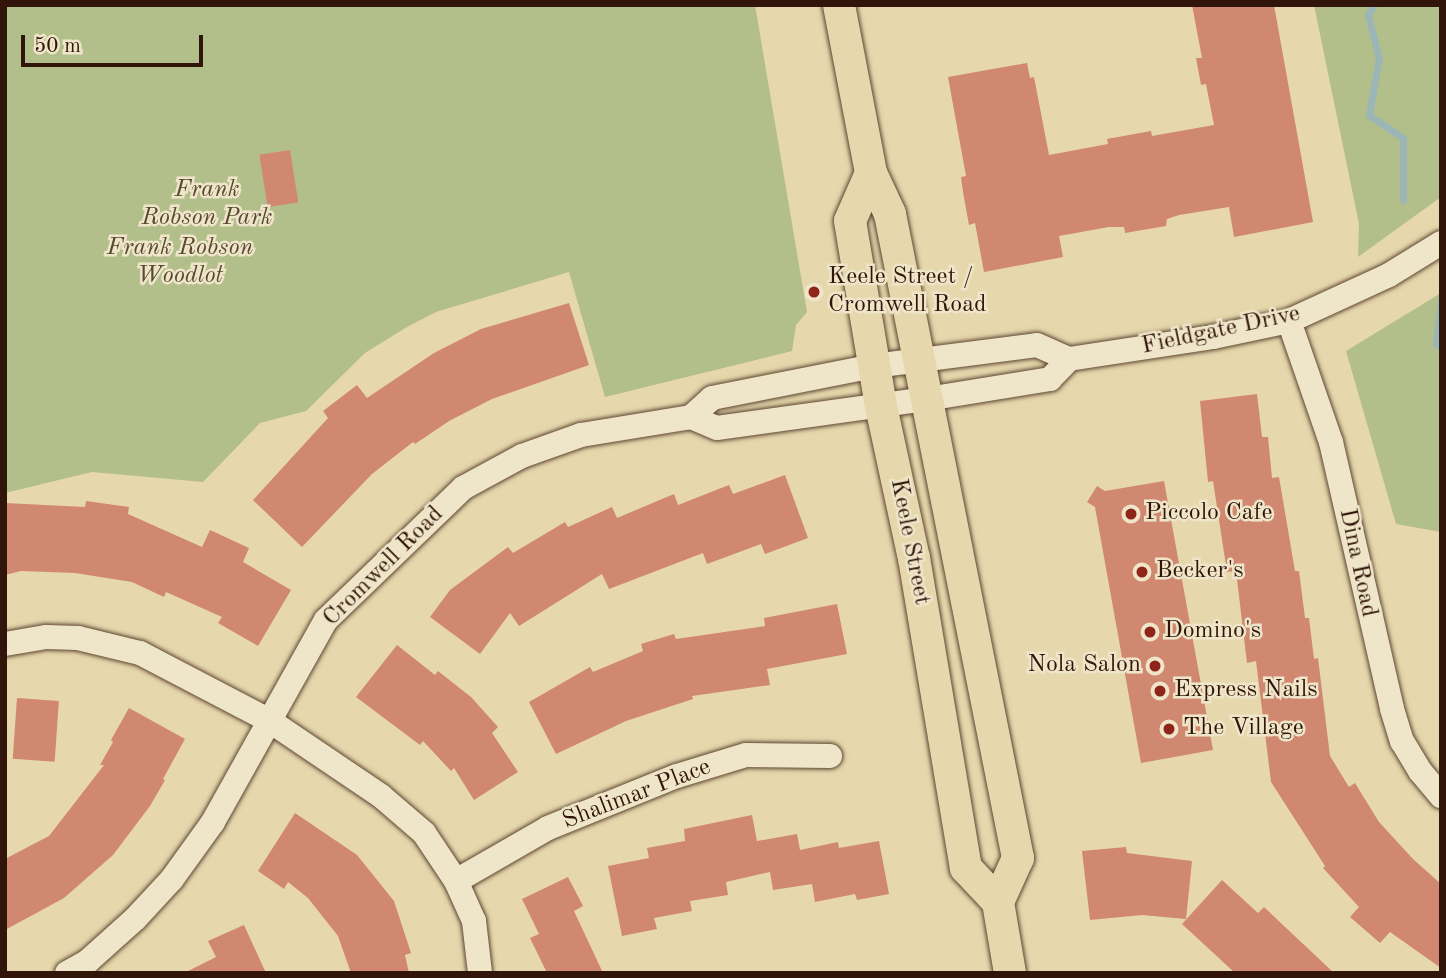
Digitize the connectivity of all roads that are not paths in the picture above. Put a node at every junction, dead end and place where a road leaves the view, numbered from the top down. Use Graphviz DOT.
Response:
graph roads {
  1 [pos="839,5"];
  2 [pos="871,173"];
  3 [pos="1441,243"];
  4 [pos="1289,321"];
  5 [pos="919,359"];
  6 [pos="1069,359"];
  7 [pos="874,366"];
  8 [pos="927,399"];
  9 [pos="881,406"];
  10 [pos="691,417"];
  11 [pos="5,644"];
  12 [pos="270,721"];
  13 [pos="830,756"];
  14 [pos="1441,796"];
  15 [pos="456,881"];
  16 [pos="999,902"];
  17 [pos="67,973"];
  18 [pos="480,973"];
  19 [pos="1010,973"];
  1 -- 2 [label="main road, Keele Street"];
  2 -- 5 [label="main road, Keele Street"];
  2 -- 7 [label="main road, Keele Street"];
  3 -- 4 [label="street, Fieldgate Drive"];
  4 -- 6 [label="street, Fieldgate Drive"];
  4 -- 14 [label="street, Dina Road"];
  5 -- 6 [label="street"];
  5 -- 7 [label="street"];
  5 -- 8 [label="main road, Keele Street"];
  6 -- 8 [label="street"];
  7 -- 9 [label="main road, Keele Street"];
  7 -- 10 [label="street, Cromwell Road"];
  8 -- 9 [label="street"];
  8 -- 16 [label="main road, Keele Street"];
  9 -- 10 [label="street, Cromwell Road"];
  9 -- 16 [label="main road, Keele Street"];
  10 -- 12 [label="street, Cromwell Road"];
  11 -- 12 [label="street"];
  12 -- 15 [label="street"];
  12 -- 17 [label="street, Cromwell Road"];
  13 -- 15 [label="street, Shalimar Place"];
  15 -- 18 [label="street"];
  16 -- 19 [label="main road"];
}
